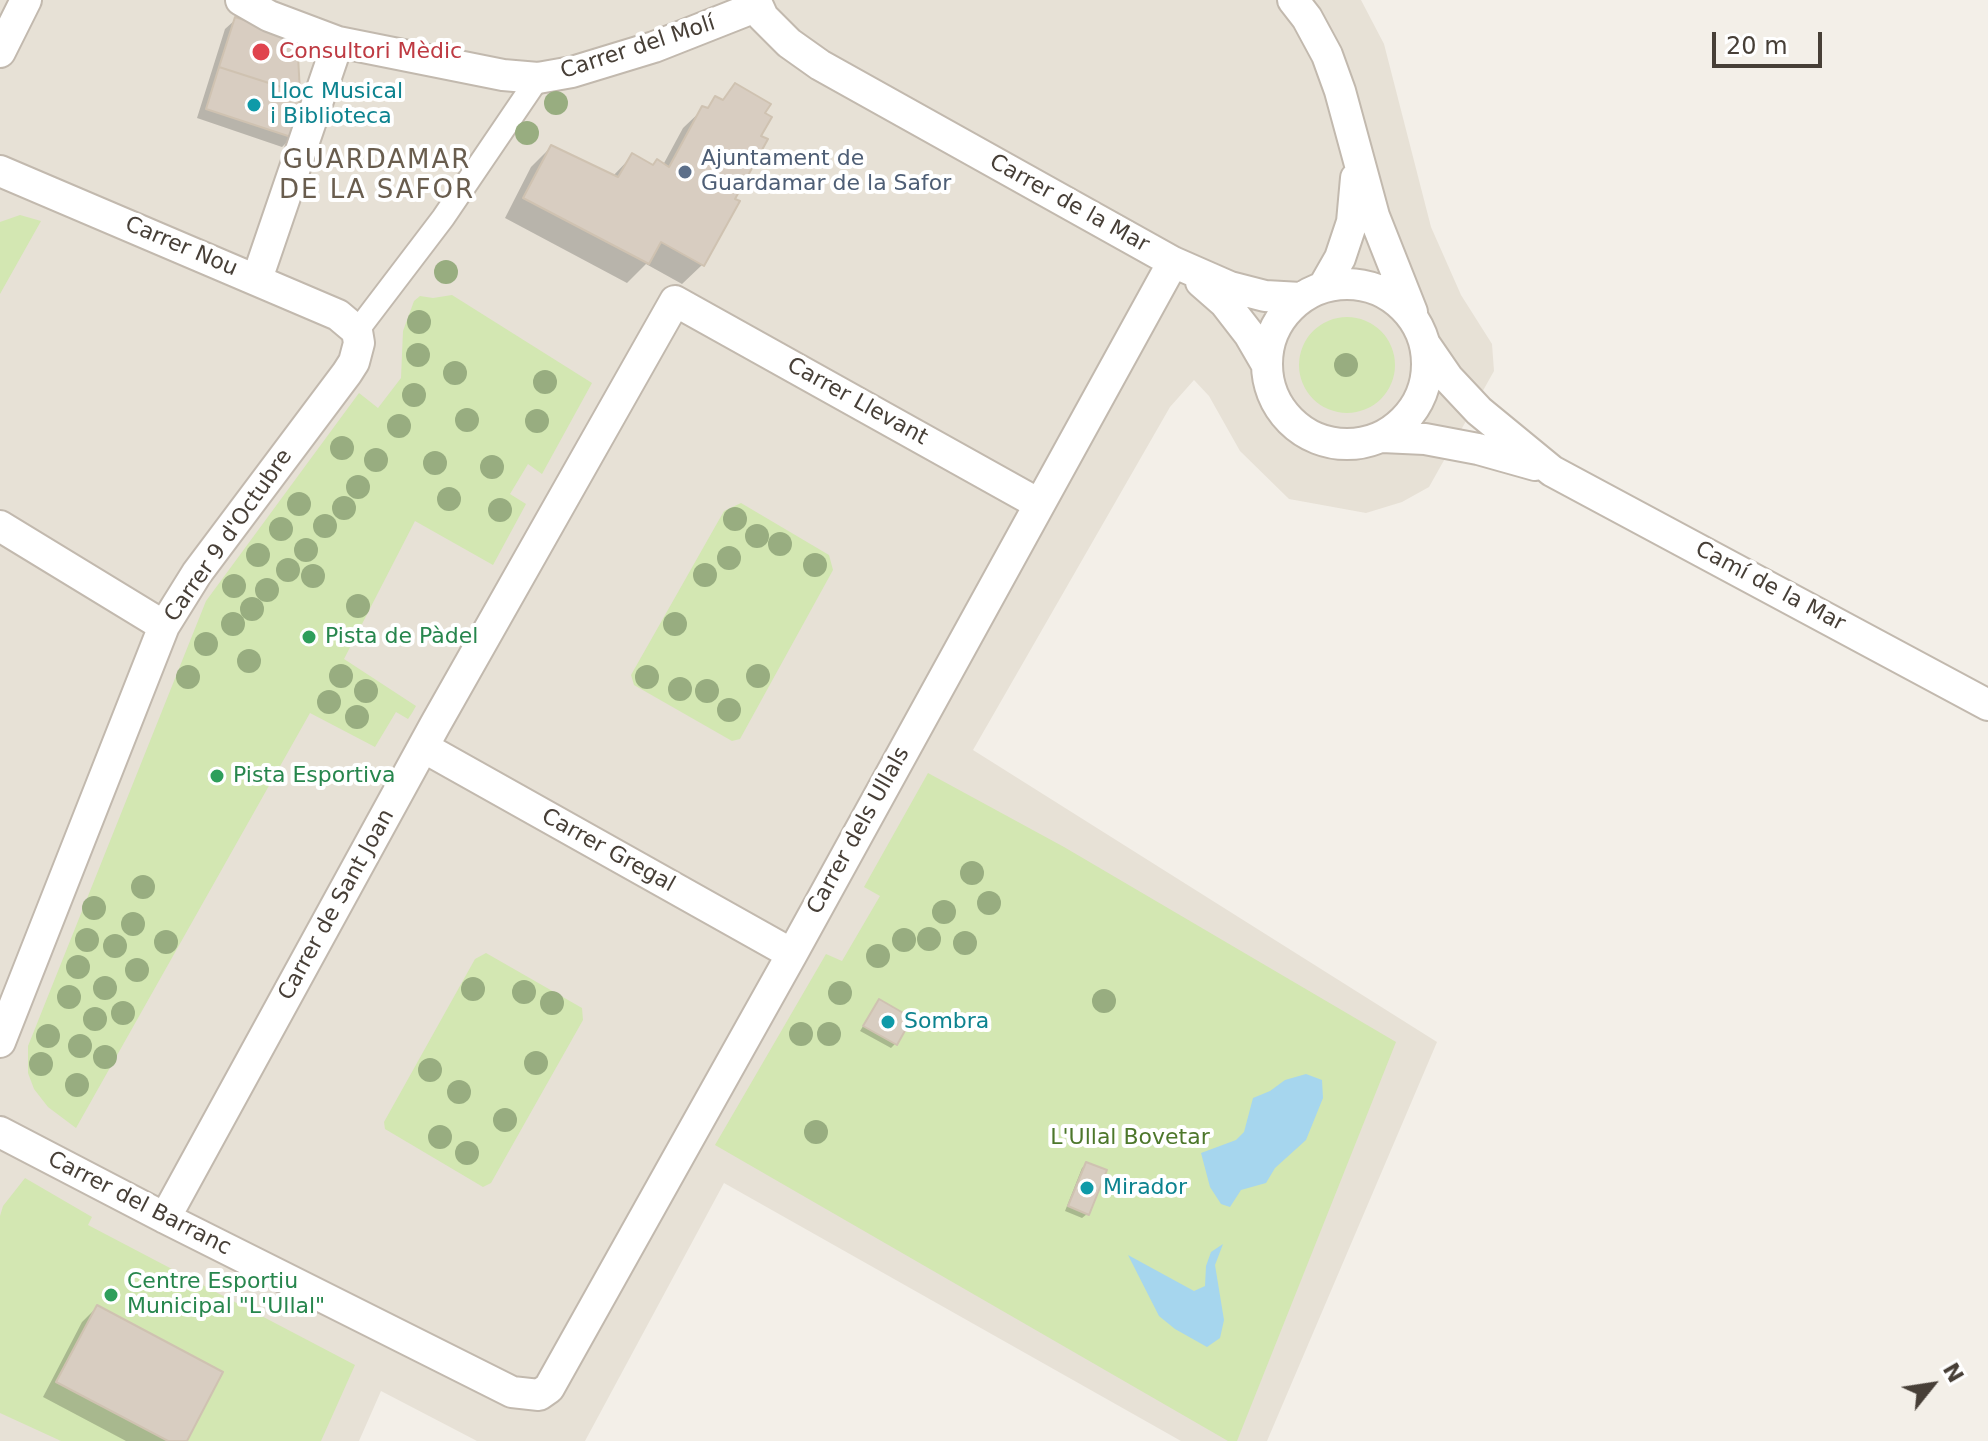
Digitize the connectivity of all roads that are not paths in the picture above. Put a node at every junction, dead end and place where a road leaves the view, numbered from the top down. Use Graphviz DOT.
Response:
graph roads {
  1 [pos="26,0"];
  2 [pos="241,0"];
  3 [pos="1293,0"];
  4 [pos="758,3"];
  5 [pos="272,9"];
  6 [pos="338,42"];
  7 [pos="0,52"];
  8 [pos="538,78"];
  9 [pos="1357,160"];
  10 [pos="0,171"];
  11 [pos="1179,265"];
  12 [pos="257,279"];
  13 [pos="1313,292"];
  14 [pos="675,301"];
  15 [pos="357,331"];
  16 [pos="1421,334"];
  17 [pos="1267,365"];
  18 [pos="1382,437"];
  19 [pos="1552,471"];
  20 [pos="1039,504"];
  21 [pos="0,526"];
  22 [pos="164,626"];
  23 [pos="1988,705"];
  24 [pos="423,747"];
  25 [pos="792,954"];
  26 [pos="0,1042"];
  27 [pos="0,1132"];
  28 [pos="165,1218"];
  29 [pos="539,1395"];
  1 -- 7 [label="street"];
  2 -- 5 [label="street, Carrer del Molí"];
  3 -- 9 [label="street"];
  4 -- 8 [label="street, Carrer del Molí"];
  4 -- 11 [label="street, Carrer de la Mar"];
  5 -- 6 [label="street, Carrer del Molí"];
  6 -- 8 [label="street, Carrer del Molí"];
  6 -- 12 [label="street"];
  8 -- 15 [label="street, Carrer 9 d'Octubre"];
  9 -- 13 [label="street"];
  9 -- 16 [label="street"];
  10 -- 12 [label="street, Carrer Nou"];
  11 -- 13 [label="street, Carrer de la Mar"];
  11 -- 17 [label="street, Carrer de la Mar"];
  11 -- 20 [label="street, Carrer dels Ullals"];
  12 -- 15 [label="street, Carrer Nou"];
  13 -- 16 [label="street"];
  13 -- 17 [label="street"];
  14 -- 20 [label="street, Carrer Llevant"];
  14 -- 24 [label="street, Carrer de Sant Joan"];
  15 -- 22 [label="street, Carrer 9 d'Octubre"];
  16 -- 18 [label="street"];
  16 -- 19 [label="street, Camí de la Mar"];
  17 -- 18 [label="street"];
  18 -- 19 [label="street, Camí de la Mar"];
  19 -- 23 [label="street, Camí de la Mar"];
  20 -- 25 [label="street, Carrer dels Ullals"];
  21 -- 22 [label="street"];
  22 -- 26 [label="street, Carrer 9 d'Octubre"];
  24 -- 25 [label="street, Carrer Gregal"];
  24 -- 28 [label="street, Carrer de Sant Joan"];
  25 -- 29 [label="street, Carrer dels Ullals"];
  27 -- 28 [label="street, Carrer del Barranc"];
  28 -- 29 [label="street, Carrer del Barranc"];
}
